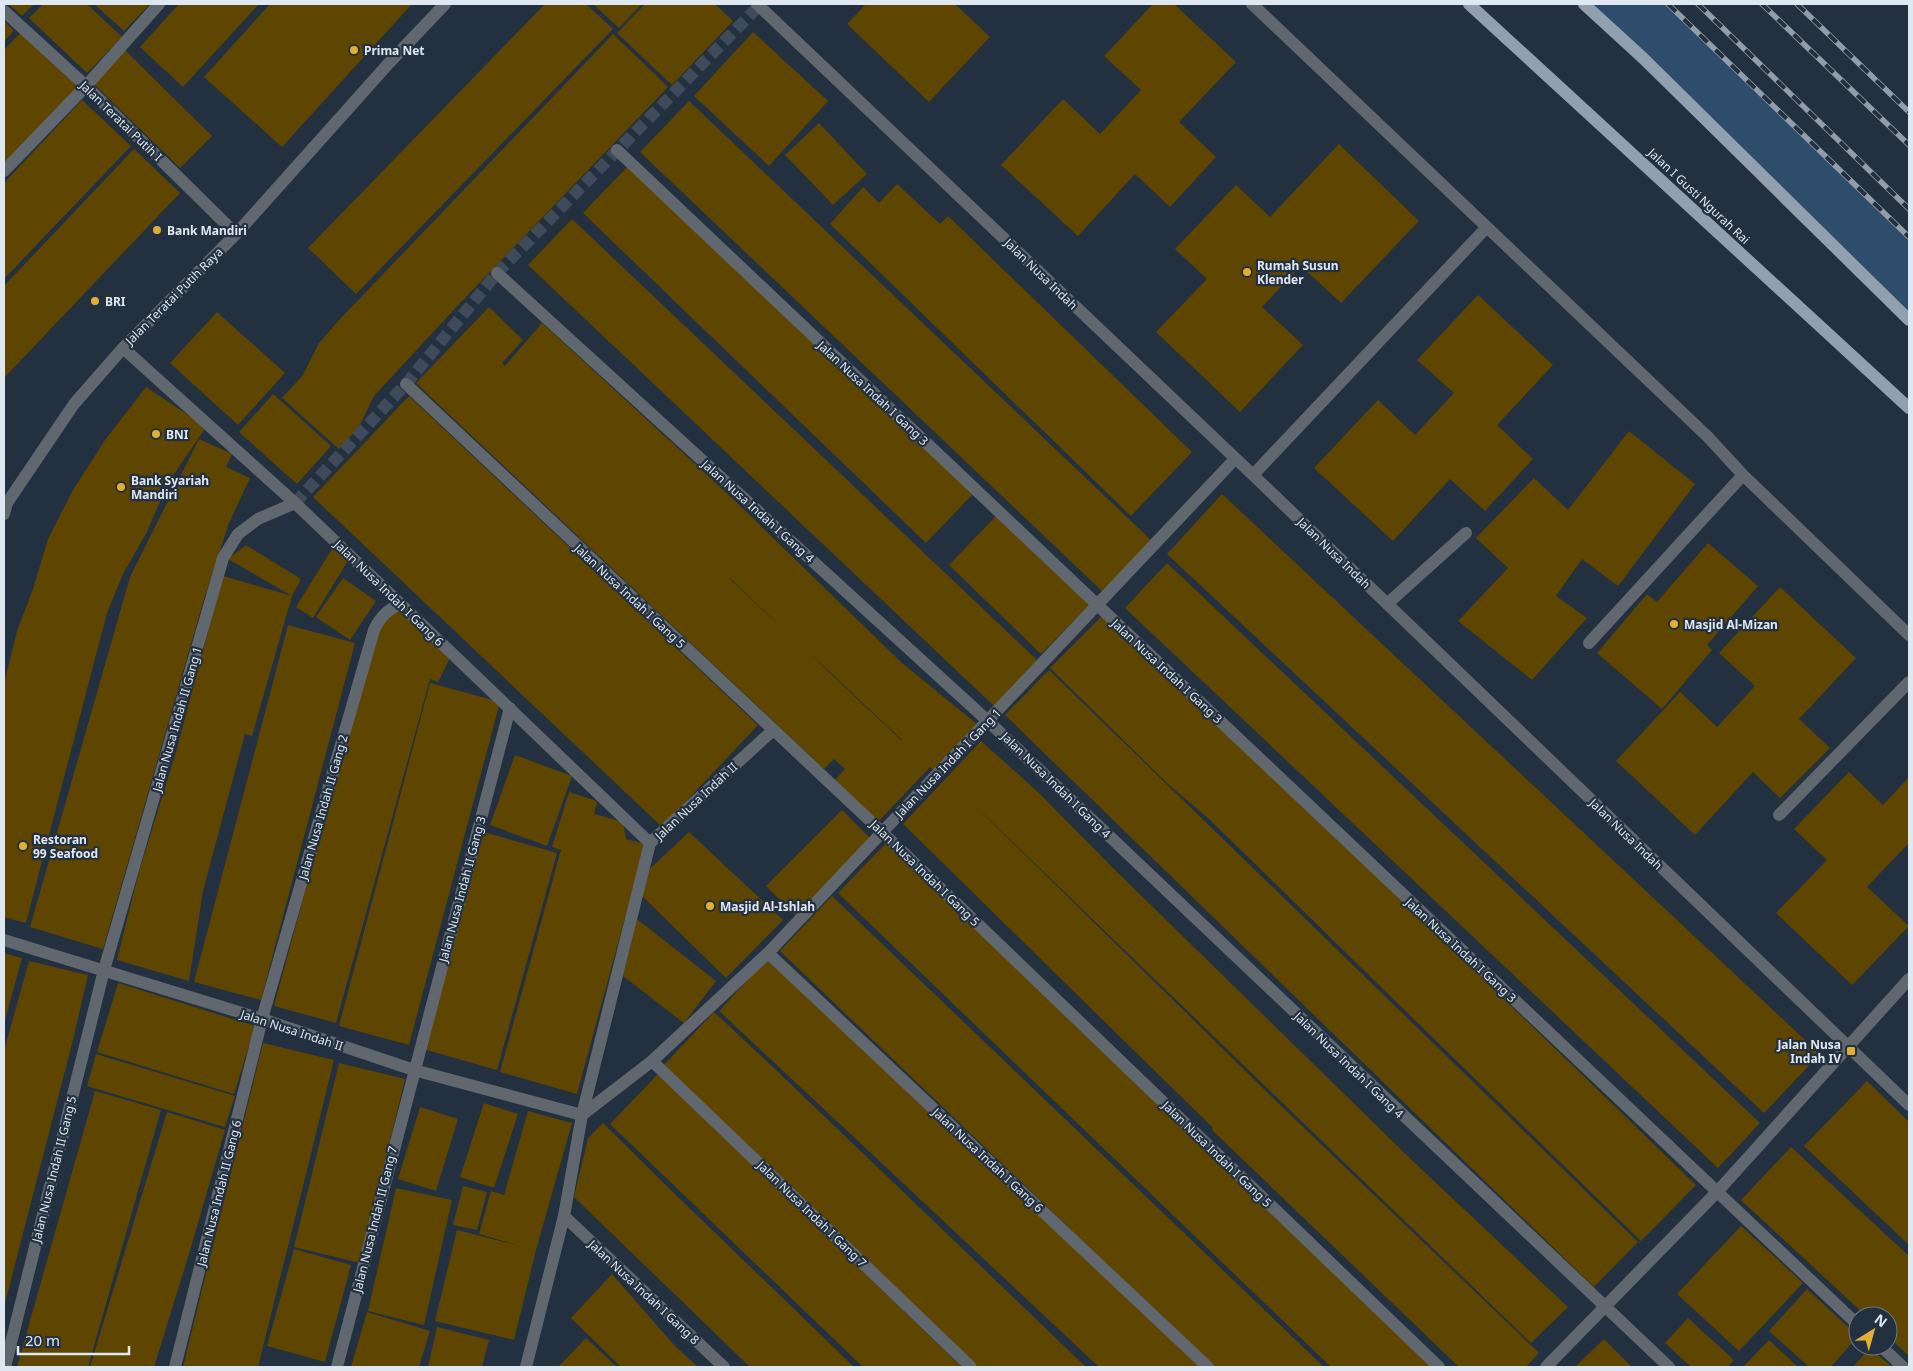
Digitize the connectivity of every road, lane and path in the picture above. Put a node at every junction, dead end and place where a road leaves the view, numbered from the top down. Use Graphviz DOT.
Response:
graph roads {
  1 [pos="159,4"];
  2 [pos="757,4"];
  3 [pos="1252,4"];
  4 [pos="1469,4"];
  5 [pos="1584,4"];
  6 [pos="442,5"];
  7 [pos="4,11"];
  8 [pos="86,86"];
  9 [pos="617,150"];
  10 [pos="4,171"];
  11 [pos="1487,227"];
  12 [pos="236,234"];
  13 [pos="497,273"];
  14 [pos="1909,320"];
  15 [pos="123,348"];
  16 [pos="406,384"];
  17 [pos="1909,408"];
  18 [pos="1235,458"];
  19 [pos="1254,475"];
  20 [pos="1743,475"];
  21 [pos="296,503"];
  22 [pos="5,506"];
  23 [pos="1466,533"];
  24 [pos="399,604"];
  25 [pos="1387,604"];
  26 [pos="1097,605"];
  27 [pos="1909,635"];
  28 [pos="1589,643"];
  29 [pos="1909,682"];
  30 [pos="510,708"];
  31 [pos="989,722"];
  32 [pos="772,730"];
  33 [pos="1779,815"];
  34 [pos="882,832"];
  35 [pos="650,843"];
  36 [pos="4,940"];
  37 [pos="768,953"];
  38 [pos="104,970"];
  39 [pos="1909,979"];
  40 [pos="262,1019"];
  41 [pos="1847,1047"];
  42 [pos="652,1061"];
  43 [pos="414,1070"];
  44 [pos="1909,1105"];
  45 [pos="582,1115"];
  46 [pos="1717,1192"];
  47 [pos="564,1216"];
  48 [pos="1605,1309"];
  49 [pos="1848,1316"];
  50 [pos="1891,1356"];
  51 [pos="5,1367"];
  52 [pos="175,1367"];
  53 [pos="337,1367"];
  54 [pos="526,1367"];
  55 [pos="724,1367"];
  56 [pos="971,1367"];
  57 [pos="1208,1367"];
  58 [pos="1439,1367"];
  59 [pos="1546,1367"];
  60 [pos="1668,1367"];
  61 [pos="1903,1367"];
  1 -- 8 [label="street"];
  2 -- 18 [label="street, Jalan Nusa Indah"];
  3 -- 11 [label="street"];
  4 -- 17 [label="main road, Jalan I Gusti Ngurah Rai"];
  5 -- 14 [label="main road"];
  6 -- 12 [label="street, Jalan Teratai Putih Raya"];
  7 -- 8 [label="street, Jalan Teratai Putih I"];
  8 -- 10 [label="street"];
  8 -- 12 [label="street, Jalan Teratai Putih I"];
  9 -- 26 [label="street, Jalan Nusa Indah I Gang 3"];
  11 -- 19 [label="street"];
  11 -- 20 [label="street"];
  12 -- 15 [label="street, Jalan Teratai Putih Raya"];
  13 -- 31 [label="street, Jalan Nusa Indah I Gang 4"];
  15 -- 21 [label="street, Jalan Nusa Indah I Gang 6"];
  15 -- 22 [label="street, Jalan Teratai Putih Raya"];
  16 -- 32 [label="street, Jalan Nusa Indah I Gang 5"];
  18 -- 19 [label="street, Jalan Nusa Indah"];
  18 -- 26 [label="street, Jalan Nusa Indah I Gang 1"];
  19 -- 25 [label="street, Jalan Nusa Indah"];
  20 -- 27 [label="street"];
  20 -- 28 [label="street"];
  21 -- 24 [label="street, Jalan Nusa Indah I Gang 6"];
  21 -- 38 [label="street, Jalan Nusa Indah II Gang 1"];
  23 -- 25 [label="street"];
  24 -- 30 [label="street, Jalan Nusa Indah I Gang 6"];
  24 -- 40 [label="street, Jalan Nusa Indah II Gang 2"];
  25 -- 41 [label="street, Jalan Nusa Indah"];
  26 -- 31 [label="street, Jalan Nusa Indah I Gang 1"];
  26 -- 46 [label="street, Jalan Nusa Indah I Gang 3"];
  29 -- 33 [label="street"];
  30 -- 35 [label="street, Jalan Nusa Indah I Gang 6"];
  30 -- 43 [label="street, Jalan Nusa Indah II Gang 3"];
  31 -- 34 [label="street, Jalan Nusa Indah I Gang 1"];
  31 -- 48 [label="street, Jalan Nusa Indah I Gang 4"];
  32 -- 34 [label="street, Jalan Nusa Indah I Gang 5"];
  32 -- 35 [label="street, Jalan Nusa Indah II"];
  34 -- 37 [label="street, Jalan Nusa Indah I Gang 1"];
  34 -- 58 [label="street, Jalan Nusa Indah I Gang 5"];
  35 -- 45 [label="street, Jalan Nusa Indah II"];
  36 -- 38 [label="street, Jalan Nusa Indah II"];
  37 -- 42 [label="street, Jalan Nusa Indah I Gang 1"];
  37 -- 57 [label="street, Jalan Nusa Indah I Gang 6"];
  38 -- 40 [label="street, Jalan Nusa Indah II"];
  38 -- 51 [label="street, Jalan Nusa Indah II Gang 5"];
  39 -- 41 [label="street"];
  40 -- 43 [label="street, Jalan Nusa Indah II"];
  40 -- 52 [label="street, Jalan Nusa Indah II Gang 6"];
  41 -- 44 [label="street, Jalan Nusa Indah"];
  41 -- 46 [label="street"];
  42 -- 45 [label="street, Jalan Nusa Indah I Gang 1"];
  42 -- 56 [label="street, Jalan Nusa Indah I Gang 7"];
  43 -- 45 [label="street, Jalan Nusa Indah II"];
  43 -- 53 [label="street, Jalan Nusa Indah II Gang 7"];
  45 -- 47 [label="street, Jalan Nusa Indah II"];
  46 -- 48 [label="street"];
  46 -- 49 [label="street, Jalan Nusa Indah I Gang 3"];
  47 -- 54 [label="street, Jalan Nusa Indah II"];
  47 -- 55 [label="street, Jalan Nusa Indah I Gang 8"];
  48 -- 59 [label="street"];
  48 -- 60 [label="street, Jalan Nusa Indah I Gang 4"];
  50 -- 61 [label="street"];
}
